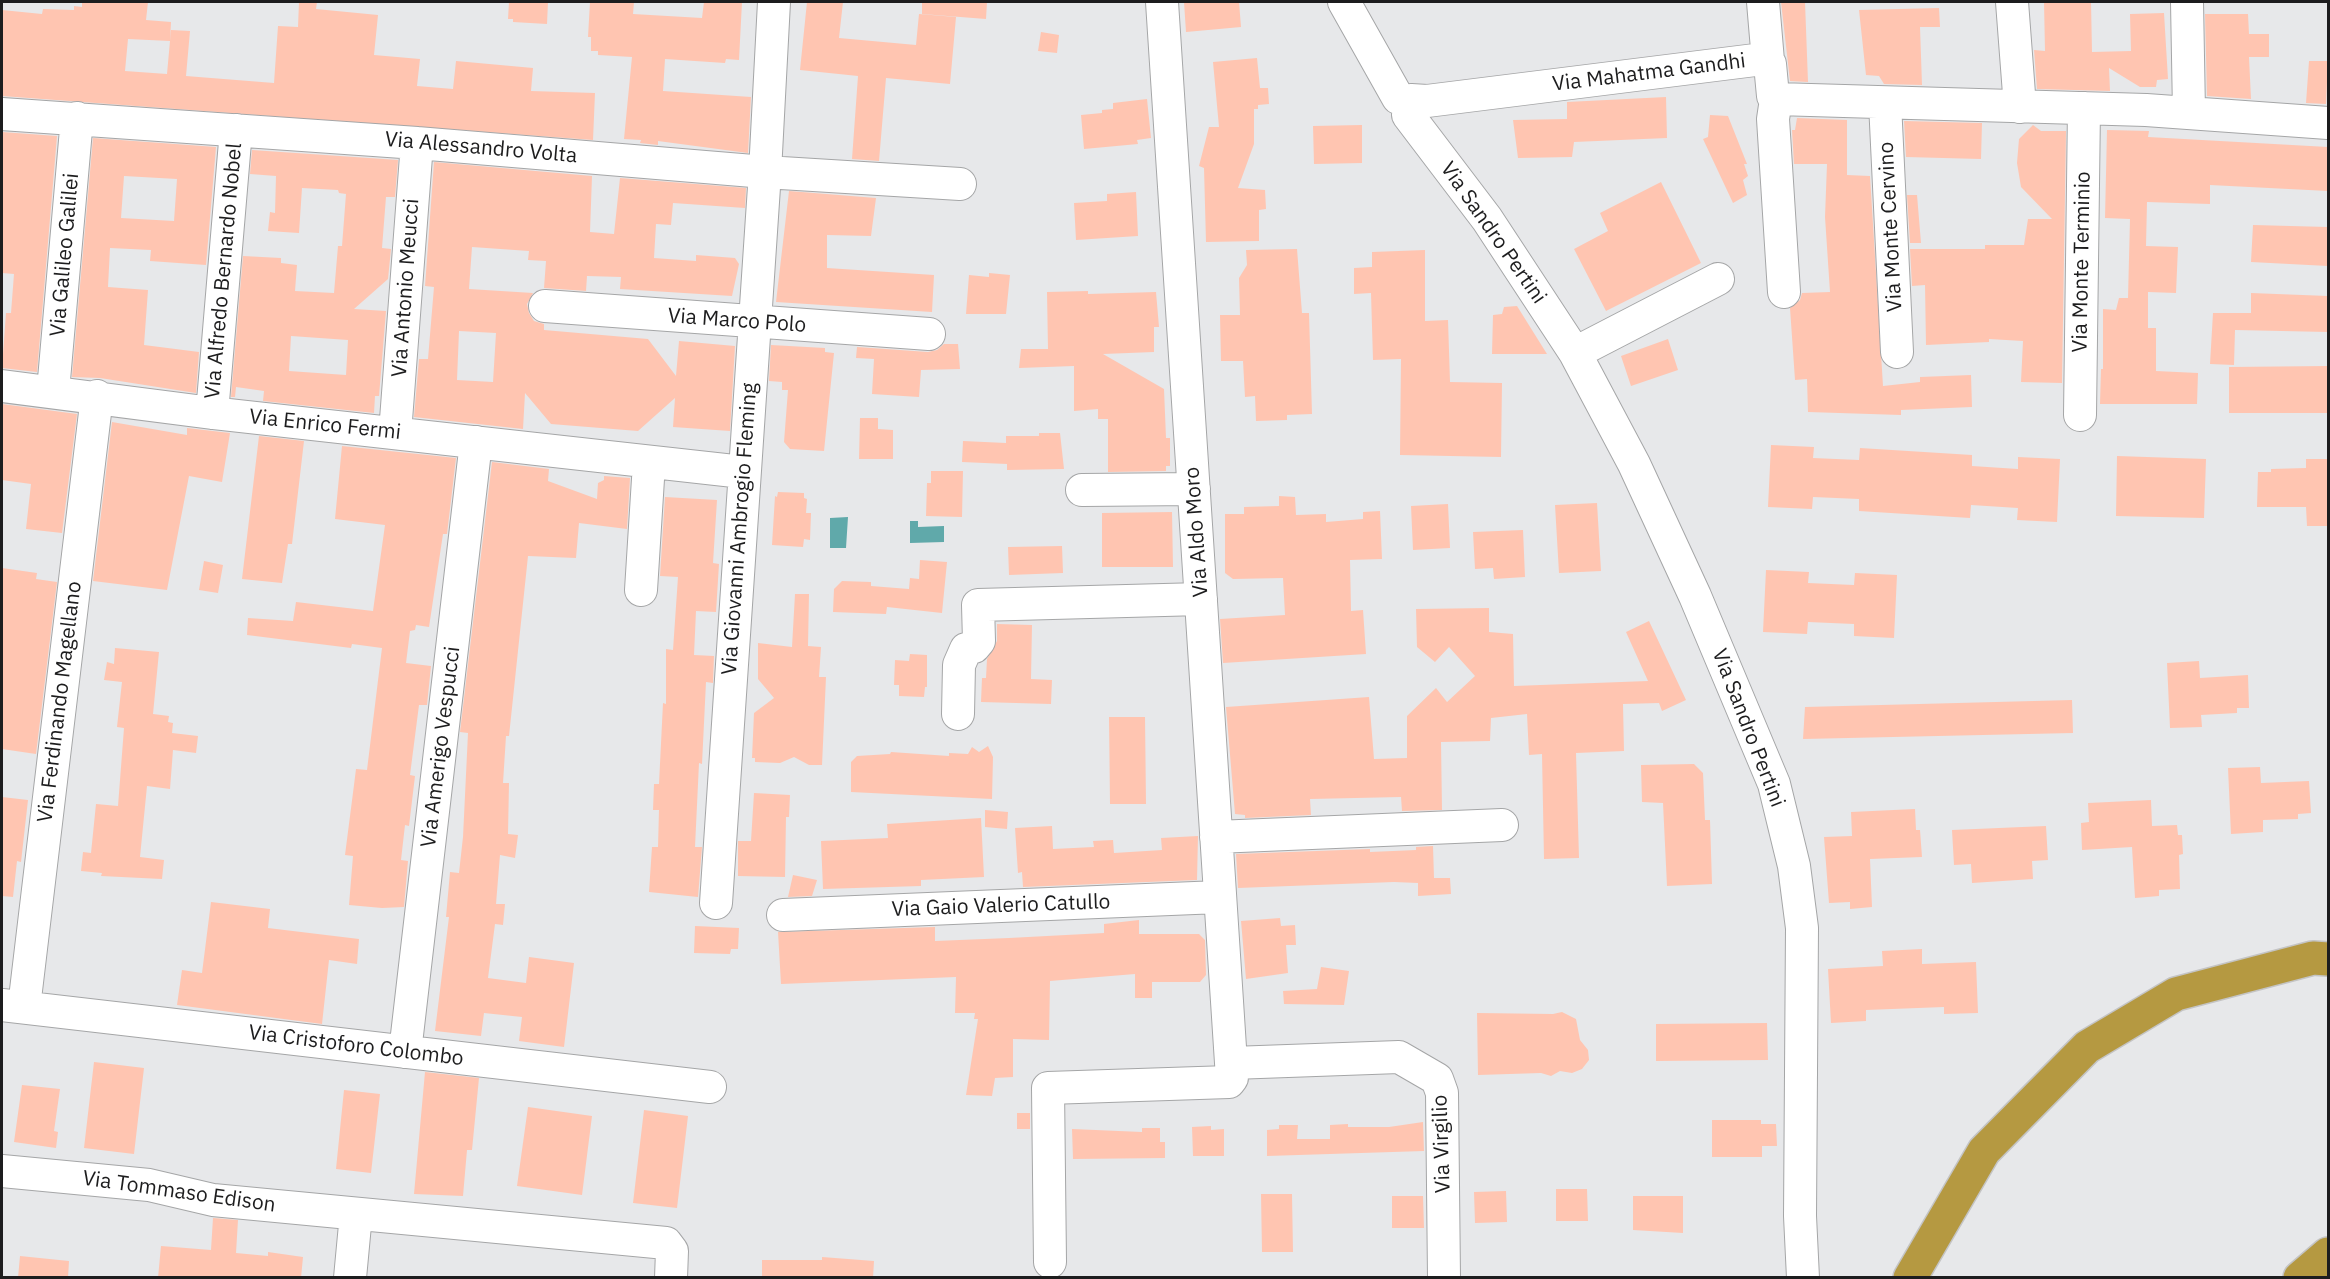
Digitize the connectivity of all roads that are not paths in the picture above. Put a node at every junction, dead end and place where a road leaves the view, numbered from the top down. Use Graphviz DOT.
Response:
graph roads {
  1 [pos="774,2"];
  2 [pos="1162,2"];
  3 [pos="1344,2"];
  4 [pos="1762,2"];
  5 [pos="2012,2"];
  6 [pos="2187,2"];
  7 [pos="1768,61"];
  8 [pos="1776,99"];
  9 [pos="1885,103"];
  10 [pos="1412,104"];
  11 [pos="2020,107"];
  12 [pos="2084,108"];
  13 [pos="2189,112"];
  14 [pos="2,114"];
  15 [pos="77,118"];
  16 [pos="2328,123"];
  17 [pos="236,130"];
  18 [pos="417,142"];
  19 [pos="765,172"];
  20 [pos="960,184"];
  21 [pos="1718,279"];
  22 [pos="1784,292"];
  23 [pos="545,306"];
  24 [pos="754,323"];
  25 [pos="929,334"];
  26 [pos="1897,352"];
  27 [pos="1575,353"];
  28 [pos="2,386"];
  29 [pos="53,391"];
  30 [pos="97,396"];
  31 [pos="212,413"];
  32 [pos="2080,415"];
  33 [pos="395,433"];
  34 [pos="476,442"];
  35 [pos="649,463"];
  36 [pos="743,472"];
  37 [pos="1194,489"];
  38 [pos="1082,490"];
  39 [pos="641,590"];
  40 [pos="1201,599"];
  41 [pos="958,714"];
  42 [pos="1502,825"];
  43 [pos="1216,837"];
  44 [pos="716,895"];
  45 [pos="1220,897"];
  46 [pos="783,915"];
  47 [pos="2328,959"];
  48 [pos="13,1006"];
  49 [pos="405,1052"];
  50 [pos="1232,1063"];
  51 [pos="710,1087"];
  52 [pos="2,1171"];
  53 [pos="356,1214"];
  54 [pos="2328,1254"];
  55 [pos="1050,1262"];
  56 [pos="350,1278"];
  57 [pos="670,1278"];
  58 [pos="1444,1278"];
  59 [pos="1803,1278"];
  60 [pos="1910,1278"];
  61 [pos="2300,1278"];
  1 -- 19 [label="street, Via Giovanni Ambrogio Fleming"];
  2 -- 37 [label="street, Via Aldo Moro"];
  3 -- 10 [label="street, Via Sandro Pertini"];
  4 -- 7 [label="street"];
  5 -- 11 [label="street"];
  6 -- 13 [label="street"];
  7 -- 8 [label="street, Via Mahatma Gandhi"];
  7 -- 10 [label="street, Via Mahatma Gandhi"];
  8 -- 9 [label="street"];
  8 -- 22 [label="street, Via Mahatma Gandhi"];
  9 -- 11 [label="street"];
  9 -- 26 [label="street, Via Monte Cervino"];
  10 -- 27 [label="street, Via Sandro Pertini"];
  11 -- 12 [label="street"];
  12 -- 13 [label="street"];
  12 -- 32 [label="street, Via Monte Terminio"];
  13 -- 16 [label="street"];
  14 -- 15 [label="street, Via Alessandro Volta"];
  15 -- 17 [label="street, Via Alessandro Volta"];
  15 -- 29 [label="street, Via Galileo Galilei"];
  17 -- 18 [label="street, Via Alessandro Volta"];
  17 -- 31 [label="street, Via Alfredo Bernardo Nobel"];
  18 -- 19 [label="street, Via Alessandro Volta"];
  18 -- 33 [label="street, Via Antonio Meucci"];
  19 -- 20 [label="street, Via Alessandro Volta"];
  19 -- 24 [label="street, Via Giovanni Ambrogio Fleming"];
  21 -- 27 [label="street"];
  23 -- 24 [label="street, Via Marco Polo"];
  24 -- 25 [label="street, Via Marco Polo"];
  24 -- 36 [label="street, Via Giovanni Ambrogio Fleming"];
  27 -- 59 [label="street, Via Sandro Pertini"];
  28 -- 29 [label="street, Via Enrico Fermi"];
  29 -- 30 [label="street, Via Enrico Fermi"];
  30 -- 31 [label="street, Via Enrico Fermi"];
  30 -- 48 [label="street, Via Ferdinando Magellano"];
  31 -- 33 [label="street, Via Enrico Fermi"];
  33 -- 34 [label="street, Via Enrico Fermi"];
  34 -- 35 [label="street, Via Enrico Fermi"];
  34 -- 49 [label="street, Via Amerigo Vespucci"];
  35 -- 36 [label="street, Via Enrico Fermi"];
  35 -- 39 [label="street"];
  36 -- 44 [label="street, Via Giovanni Ambrogio Fleming"];
  37 -- 38 [label="street"];
  37 -- 40 [label="street, Via Aldo Moro"];
  40 -- 41 [label="street"];
  40 -- 43 [label="street, Via Aldo Moro"];
  42 -- 43 [label="street"];
  43 -- 45 [label="street, Via Aldo Moro"];
  45 -- 46 [label="street, Via Gaio Valerio Catullo"];
  45 -- 50 [label="street, Via Aldo Moro"];
  47 -- 60 [label="highway"];
  48 -- 49 [label="street, Via Cristoforo Colombo"];
  49 -- 51 [label="street, Via Cristoforo Colombo"];
  50 -- 55 [label="street"];
  50 -- 58 [label="street, Via Virgilio"];
  52 -- 53 [label="street, Via Tommaso Edison"];
  53 -- 56 [label="street"];
  53 -- 57 [label="street, Via Tommaso Edison"];
  54 -- 61 [label="highway"];
}
